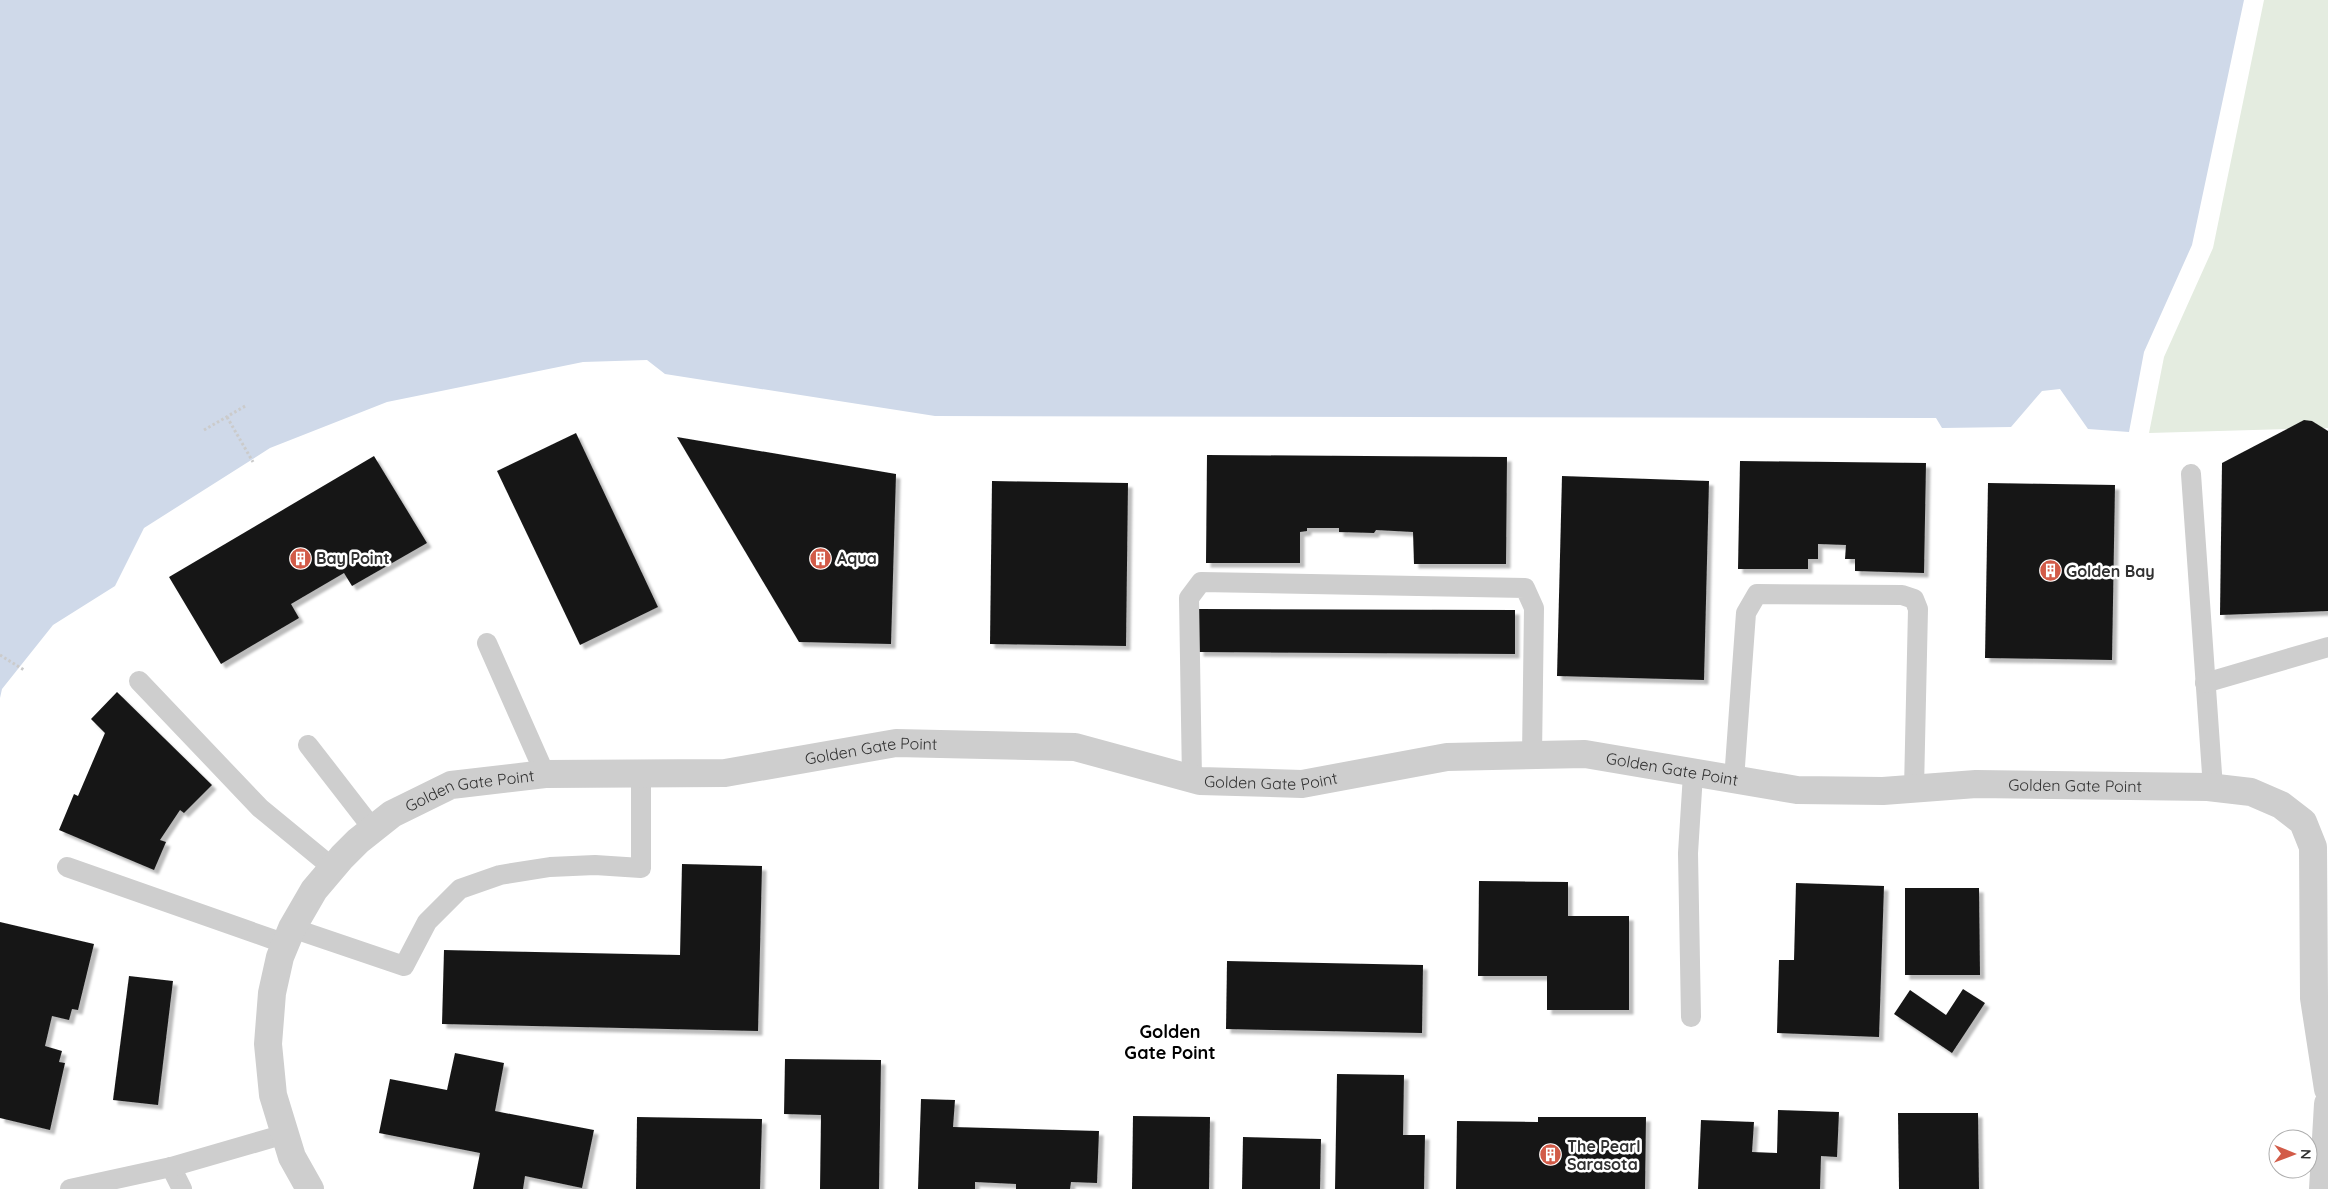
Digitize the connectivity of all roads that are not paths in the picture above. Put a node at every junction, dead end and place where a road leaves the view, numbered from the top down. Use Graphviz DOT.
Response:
graph roads {
  1 [pos="2191,474"];
  2 [pos="487,643"];
  3 [pos="2328,647"];
  4 [pos="139,681"];
  5 [pos="2205,683"];
  6 [pos="308,745"];
  7 [pos="1532,755"];
  8 [pos="545,774"];
  9 [pos="641,774"];
  10 [pos="1692,774"];
  11 [pos="1192,779"];
  12 [pos="1734,780"];
  13 [pos="2213,788"];
  14 [pos="1914,789"];
  15 [pos="373,829"];
  16 [pos="67,867"];
  17 [pos="333,868"];
  18 [pos="289,936"];
  19 [pos="1691,1017"];
  20 [pos="2328,1089"];
  21 [pos="2328,1104"];
  22 [pos="285,1134"];
  23 [pos="171,1167"];
  24 [pos="2325,1179"];
  25 [pos="70,1189"];
  26 [pos="182,1189"];
  27 [pos="310,1189"];
  1 -- 5 [label="lane"];
  2 -- 8 [label="lane"];
  3 -- 5 [label="lane"];
  4 -- 17 [label="lane"];
  5 -- 13 [label="lane"];
  6 -- 15 [label="lane"];
  7 -- 10 [label="street, Golden Gate Point"];
  7 -- 11 [label="street, Golden Gate Point"];
  7 -- 11 [label="lane"];
  8 -- 9 [label="street, Golden Gate Point"];
  8 -- 15 [label="street, Golden Gate Point"];
  9 -- 11 [label="street, Golden Gate Point"];
  9 -- 18 [label="lane"];
  10 -- 12 [label="street, Golden Gate Point"];
  10 -- 19 [label="lane"];
  12 -- 14 [label="street, Golden Gate Point"];
  12 -- 14 [label="lane"];
  13 -- 14 [label="street, Golden Gate Point"];
  13 -- 20 [label="street, Golden Gate Point"];
  15 -- 17 [label="street, Golden Gate Point"];
  16 -- 18 [label="lane"];
  17 -- 18 [label="street, Golden Gate Point"];
  18 -- 22 [label="street, Golden Gate Point"];
  21 -- 24 [label="street"];
  22 -- 23 [label="lane"];
  22 -- 27 [label="street, Golden Gate Point"];
  23 -- 25 [label="lane"];
  23 -- 26 [label="lane"];
}
